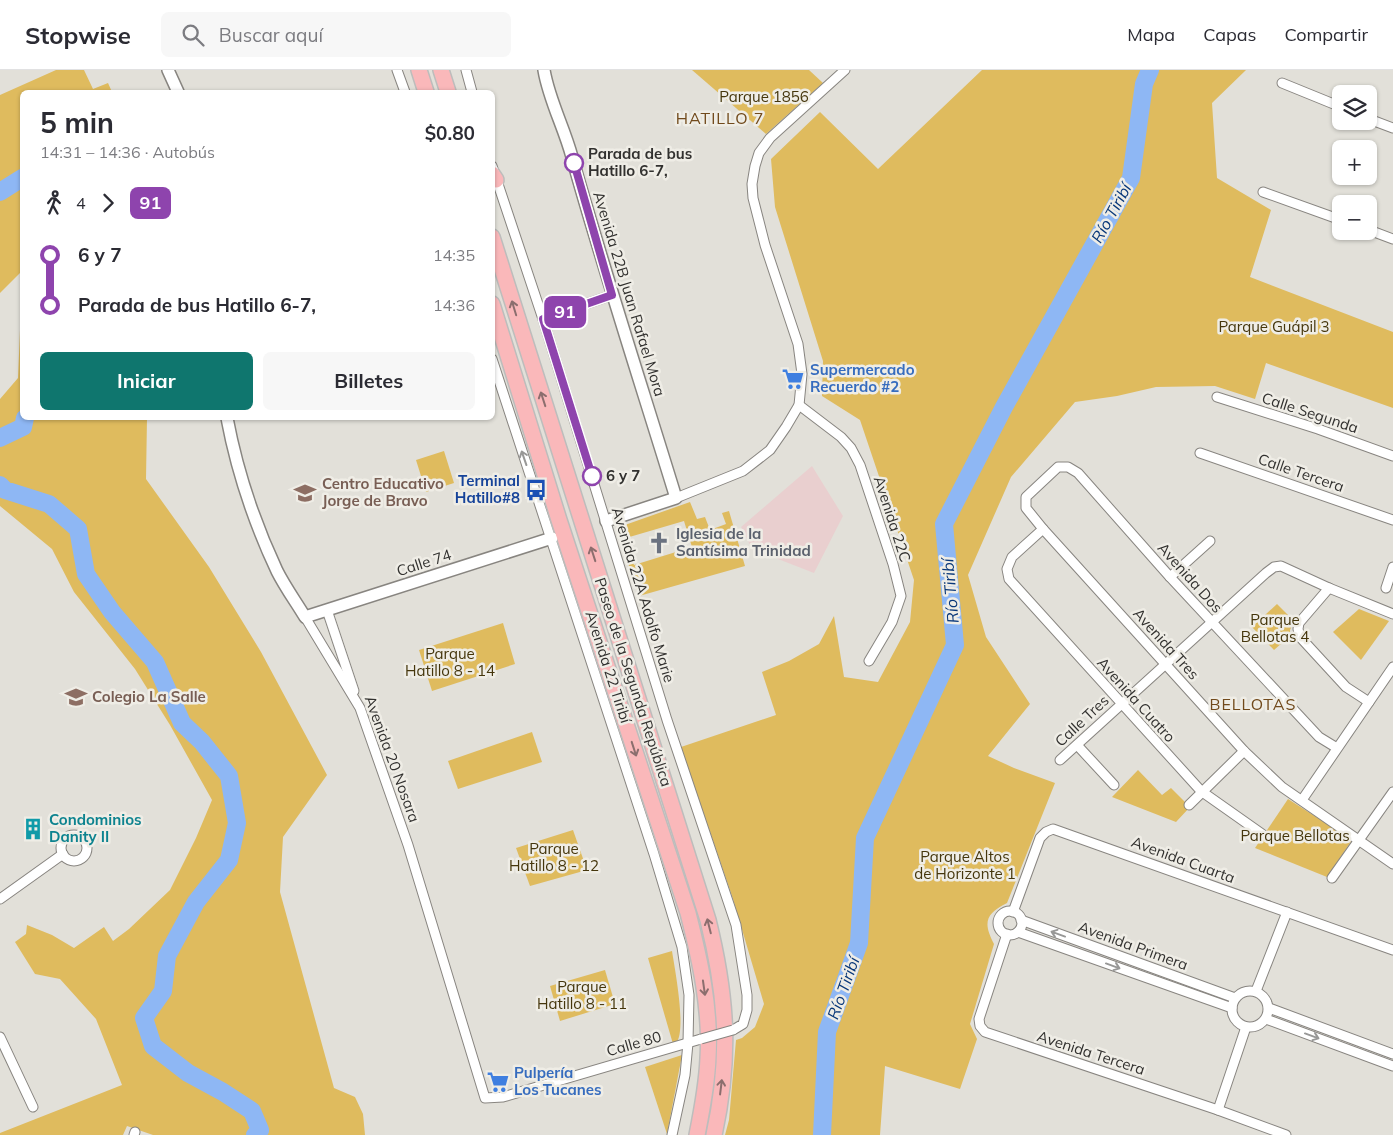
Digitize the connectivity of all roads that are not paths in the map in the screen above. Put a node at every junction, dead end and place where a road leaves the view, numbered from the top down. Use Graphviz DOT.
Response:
graph roads {
  1 [pos="168,70"];
  2 [pos="397,70"];
  3 [pos="418,70"];
  4 [pos="441,70"];
  5 [pos="466,70"];
  6 [pos="544,70"];
  7 [pos="845,70"];
  8 [pos="1282,83"];
  9 [pos="177,90"];
  10 [pos="404,90"];
  11 [pos="425,90"];
  12 [pos="447,90"];
  13 [pos="471,90"];
  14 [pos="1332,103"];
  15 [pos="1377,122"];
  16 [pos="1393,128"];
  17 [pos="495,176"];
  18 [pos="1263,192"];
  19 [pos="1332,217"];
  20 [pos="1377,233"];
  21 [pos="1393,239"];
  22 [pos="495,246"];
  23 [pos="612,295"];
  24 [pos="495,314"];
  25 [pos="543,319"];
  26 [pos="495,368"];
  27 [pos="1217,397"];
  28 [pos="799,405"];
  29 [pos="227,420"];
  30 [pos="1200,453"];
  31 [pos="1393,456"];
  32 [pos="1068,467"];
  33 [pos="676,498"];
  34 [pos="559,520"];
  35 [pos="1393,520"];
  36 [pos="606,521"];
  37 [pos="1043,529"];
  38 [pos="552,538"];
  39 [pos="1210,541"];
  40 [pos="1393,567"];
  41 [pos="1170,577"];
  42 [pos="1329,588"];
  43 [pos="1386,588"];
  44 [pos="327,610"];
  45 [pos="1393,614"];
  46 [pos="306,617"];
  47 [pos="1212,622"];
  48 [pos="869,661"];
  49 [pos="1165,664"];
  50 [pos="1393,667"];
  51 [pos="1369,702"];
  52 [pos="1122,704"];
  53 [pos="360,708"];
  54 [pos="1077,745"];
  55 [pos="1337,748"];
  56 [pos="1244,751"];
  57 [pos="1060,760"];
  58 [pos="1114,785"];
  59 [pos="1201,791"];
  60 [pos="1393,792"];
  61 [pos="1302,800"];
  62 [pos="1188,805"];
  63 [pos="1262,834"];
  64 [pos="1359,840"];
  65 [pos="63,854"];
  66 [pos="1393,864"];
  67 [pos="1332,878"];
  68 [pos="0,899"];
  69 [pos="1014,912"];
  70 [pos="1287,912"];
  71 [pos="1021,920"];
  72 [pos="1018,932"];
  73 [pos="1007,934"];
  74 [pos="1393,950"];
  75 [pos="1256,991"];
  76 [pos="1235,998"];
  77 [pos="1232,1008"];
  78 [pos="1269,1008"];
  79 [pos="1266,1019"];
  80 [pos="1246,1027"];
  81 [pos="733,1030"];
  82 [pos="0,1037"];
  83 [pos="688,1043"];
  84 [pos="1393,1054"];
  85 [pos="1393,1066"];
  86 [pos="486,1098"];
  87 [pos="33,1107"];
  88 [pos="1218,1110"];
  89 [pos="672,1135"];
  90 [pos="697,1135"];
  91 [pos="714,1135"];
  92 [pos="1286,1135"];
  1 -- 9 [label="street"];
  2 -- 10 [label="street"];
  3 -- 11 [label="highway"];
  4 -- 12 [label="highway"];
  5 -- 13 [label="street"];
  6 -- 23 [label="street, Avenida 22B Juan Rafael Mora"];
  7 -- 28 [label="street"];
  8 -- 14 [label="street"];
  15 -- 16 [label="street"];
  17 -- 25 [label="street, Avenida 22A Adolfo Marie"];
  18 -- 19 [label="street"];
  20 -- 21 [label="street"];
  91 -- 22 [label="highway, Paseo de la Segunda República, one-way"];
  23 -- 25 [label="street"];
  23 -- 33 [label="street, Avenida 22B Juan Rafael Mora"];
  24 -- 34 [label="highway, Paseo de la Segunda República"];
  25 -- 36 [label="street, Avenida 22A Adolfo Marie"];
  38 -- 26 [label="street, Avenida 22 Tiribí, one-way"];
  27 -- 31 [label="street, Calle Segunda"];
  28 -- 33 [label="street"];
  28 -- 48 [label="street, Avenida 22C"];
  29 -- 46 [label="street, Avenida 20 Nosara"];
  30 -- 35 [label="street, Calle Tercera"];
  32 -- 37 [label="street, Avenida Tres"];
  32 -- 41 [label="street, Avenida Dos"];
  33 -- 36 [label="street"];
  34 -- 38 [label="highway"];
  34 -- 90 [label="highway, Paseo de la Segunda República, one-way"];
  36 -- 81 [label="street, Avenida 22A Adolfo Marie"];
  37 -- 49 [label="street, Avenida Tres"];
  37 -- 52 [label="street, Avenida Cuatro"];
  38 -- 44 [label="street, Calle 74"];
  38 -- 83 [label="street, Avenida 22 Tiribí"];
  39 -- 41 [label="street"];
  40 -- 43 [label="street"];
  41 -- 47 [label="street, Avenida Dos"];
  42 -- 45 [label="street"];
  42 -- 47 [label="street, Calle Tres"];
  42 -- 51 [label="street"];
  44 -- 46 [label="street, Calle 74"];
  44 -- 53 [label="street"];
  46 -- 53 [label="street, Avenida 20 Nosara"];
  47 -- 49 [label="street, Calle Tres"];
  47 -- 55 [label="street, Avenida Dos"];
  49 -- 52 [label="street, Calle Tres"];
  49 -- 56 [label="street, Avenida Tres"];
  50 -- 51 [label="street"];
  51 -- 55 [label="street"];
  52 -- 54 [label="street, Calle Tres"];
  52 -- 59 [label="street, Avenida Cuatro"];
  53 -- 86 [label="street, Avenida 20 Nosara"];
  54 -- 57 [label="street, Calle Tres"];
  54 -- 58 [label="street"];
  55 -- 61 [label="street"];
  56 -- 59 [label="street"];
  56 -- 61 [label="street, Avenida Tres"];
  59 -- 62 [label="street"];
  59 -- 63 [label="street, Avenida Cuatro"];
  60 -- 64 [label="street"];
  61 -- 64 [label="street, Avenida Tres"];
  64 -- 66 [label="street, Avenida Tres"];
  64 -- 67 [label="street"];
  65 -- 68 [label="street"];
  69 -- 70 [label="street, Avenida Cuarta"];
  69 -- 71 [label="street"];
  69 -- 73 [label="street"];
  70 -- 74 [label="street, Avenida Cuarta"];
  70 -- 75 [label="street"];
  71 -- 72 [label="street"];
  76 -- 71 [label="street, Avenida Primera, one-way"];
  72 -- 73 [label="street"];
  72 -- 77 [label="street, Avenida Primera, one-way"];
  73 -- 88 [label="street, Avenida Tercera"];
  75 -- 76 [label="street"];
  75 -- 78 [label="street"];
  76 -- 77 [label="street"];
  77 -- 80 [label="street"];
  78 -- 79 [label="street"];
  78 -- 84 [label="street"];
  79 -- 80 [label="street"];
  79 -- 85 [label="street, one-way"];
  80 -- 88 [label="street"];
  81 -- 83 [label="street, Calle 80, bridge"];
  82 -- 87 [label="street"];
  83 -- 86 [label="street, Calle 80"];
  83 -- 89 [label="street, Avenida 22 Tiribí"];
  88 -- 92 [label="street, Avenida Tercera"];
}
